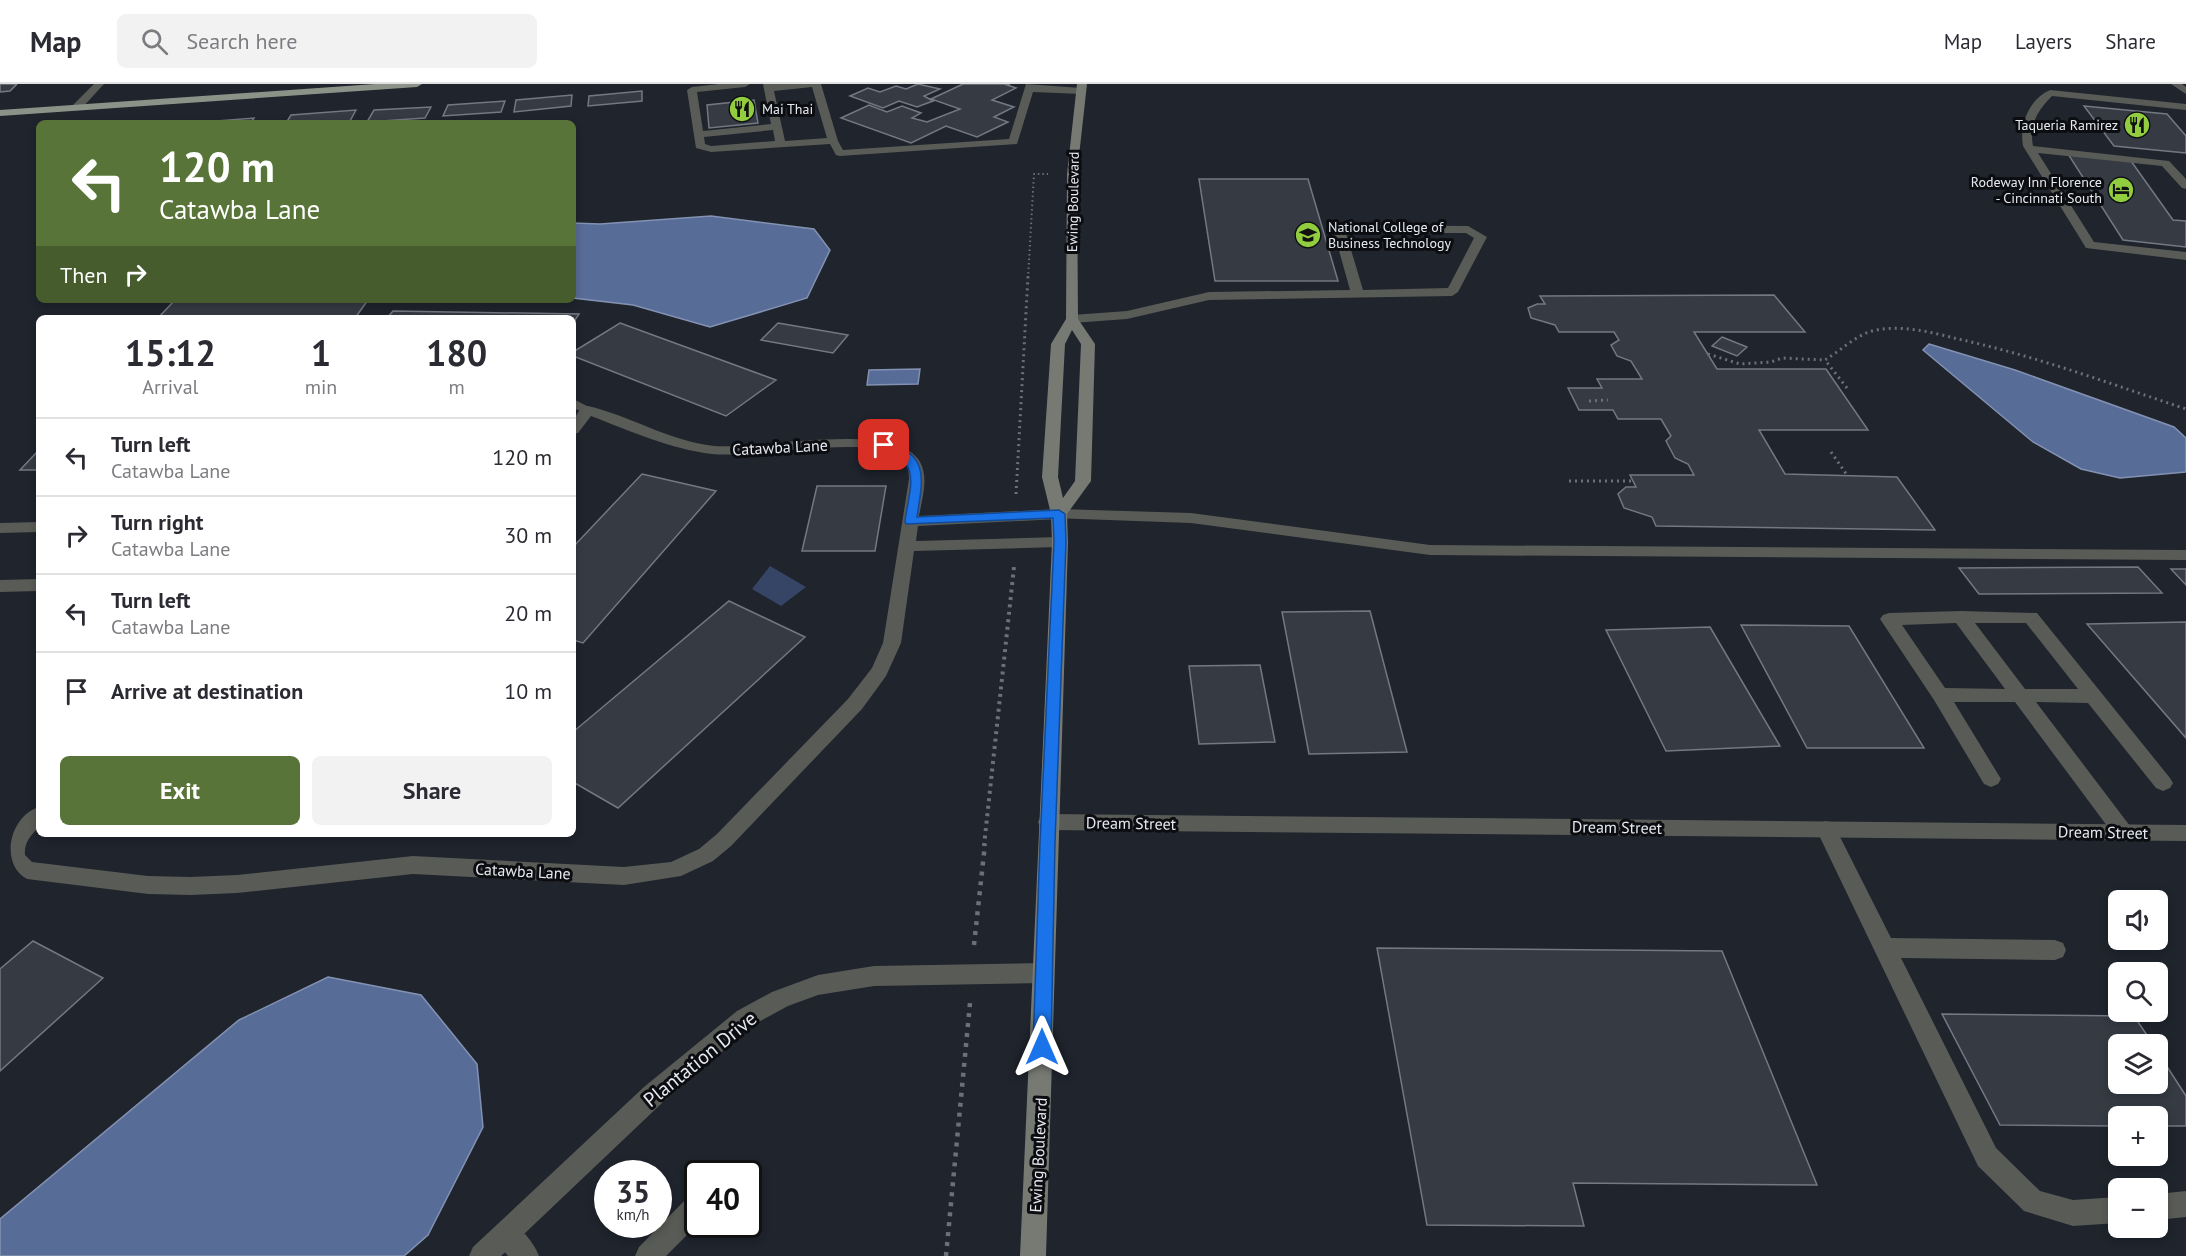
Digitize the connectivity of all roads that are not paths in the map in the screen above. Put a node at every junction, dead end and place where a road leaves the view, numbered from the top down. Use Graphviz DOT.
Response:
graph roads {
  1 [pos="99,84"];
  2 [pos="417,84"];
  3 [pos="746,84"];
  4 [pos="815,84"];
  5 [pos="2176,84"];
  6 [pos="372,86"];
  7 [pos="769,87"];
  8 [pos="1031,87"];
  9 [pos="1081,87"];
  10 [pos="2186,91"];
  11 [pos="2186,107"];
  12 [pos="76,108"];
  13 [pos="0,113"];
  14 [pos="777,126"];
  15 [pos="698,135"];
  16 [pos="833,141"];
  17 [pos="781,144"];
  18 [pos="2030,149"];
  19 [pos="2186,186"];
  20 [pos="2186,256"];
  21 [pos="1358,295"];
  22 [pos="1072,320"];
  23 [pos="580,406"];
  24 [pos="1059,514"];
  25 [pos="911,521"];
  26 [pos="36,527"];
  27 [pos="0,528"];
  28 [pos="1060,542"];
  29 [pos="907,546"];
  30 [pos="2186,555"];
  31 [pos="36,585"];
  32 [pos="0,586"];
  33 [pos="1961,617"];
  34 [pos="1940,695"];
  35 [pos="2020,695"];
  36 [pos="2093,696"];
  37 [pos="1991,779"];
  38 [pos="2163,783"];
  39 [pos="36,818"];
  40 [pos="1048,822"];
  41 [pos="1826,829"];
  42 [pos="2123,832"];
  43 [pos="2186,833"];
  44 [pos="1884,948"];
  45 [pos="2055,950"];
  46 [pos="1043,973"];
  47 [pos="2186,1204"];
  48 [pos="2168,1206"];
  49 [pos="2108,1211"];
  50 [pos="684,1219"];
  51 [pos="506,1234"];
  52 [pos="482,1256"];
  53 [pos="526,1256"];
  54 [pos="648,1256"];
  55 [pos="1033,1256"];
  1 -- 12 [label="street"];
  2 -- 6 [label="main road"];
  3 -- 15 [label="street"];
  4 -- 7 [label="street"];
  4 -- 16 [label="street"];
  5 -- 10 [label="street"];
  6 -- 12 [label="main road"];
  7 -- 14 [label="street"];
  8 -- 9 [label="street"];
  8 -- 16 [label="street"];
  9 -- 22 [label="street, Ewing Boulevard"];
  11 -- 18 [label="street"];
  12 -- 13 [label="main road"];
  14 -- 15 [label="street"];
  14 -- 17 [label="street"];
  15 -- 17 [label="street"];
  16 -- 17 [label="street"];
  18 -- 19 [label="street"];
  18 -- 20 [label="street"];
  21 -- 21 [label="street"];
  21 -- 22 [label="street"];
  22 -- 24 [label="street, Ewing Boulevard"];
  22 -- 24 [label="street"];
  23 -- 25 [label="street, Catawba Lane"];
  24 -- 25 [label="street"];
  24 -- 28 [label="street, Ewing Boulevard"];
  24 -- 30 [label="street"];
  25 -- 29 [label="street, Catawba Lane"];
  26 -- 27 [label="street"];
  28 -- 29 [label="street"];
  28 -- 40 [label="street, Ewing Boulevard"];
  29 -- 39 [label="street, Catawba Lane"];
  31 -- 32 [label="street"];
  33 -- 34 [label="street"];
  33 -- 35 [label="street"];
  33 -- 36 [label="street"];
  34 -- 35 [label="street"];
  34 -- 37 [label="street"];
  35 -- 36 [label="street"];
  35 -- 42 [label="street"];
  36 -- 38 [label="street"];
  40 -- 41 [label="street, Dream Street"];
  40 -- 46 [label="street, Ewing Boulevard"];
  41 -- 42 [label="street, Dream Street"];
  41 -- 44 [label="street"];
  42 -- 43 [label="street, Dream Street"];
  44 -- 45 [label="street"];
  44 -- 49 [label="street"];
  46 -- 51 [label="street, Plantation Drive"];
  46 -- 55 [label="street, Ewing Boulevard"];
  47 -- 48 [label="street"];
  50 -- 54 [label="street"];
  51 -- 52 [label="street, Plantation Drive"];
  51 -- 53 [label="street"];
}
